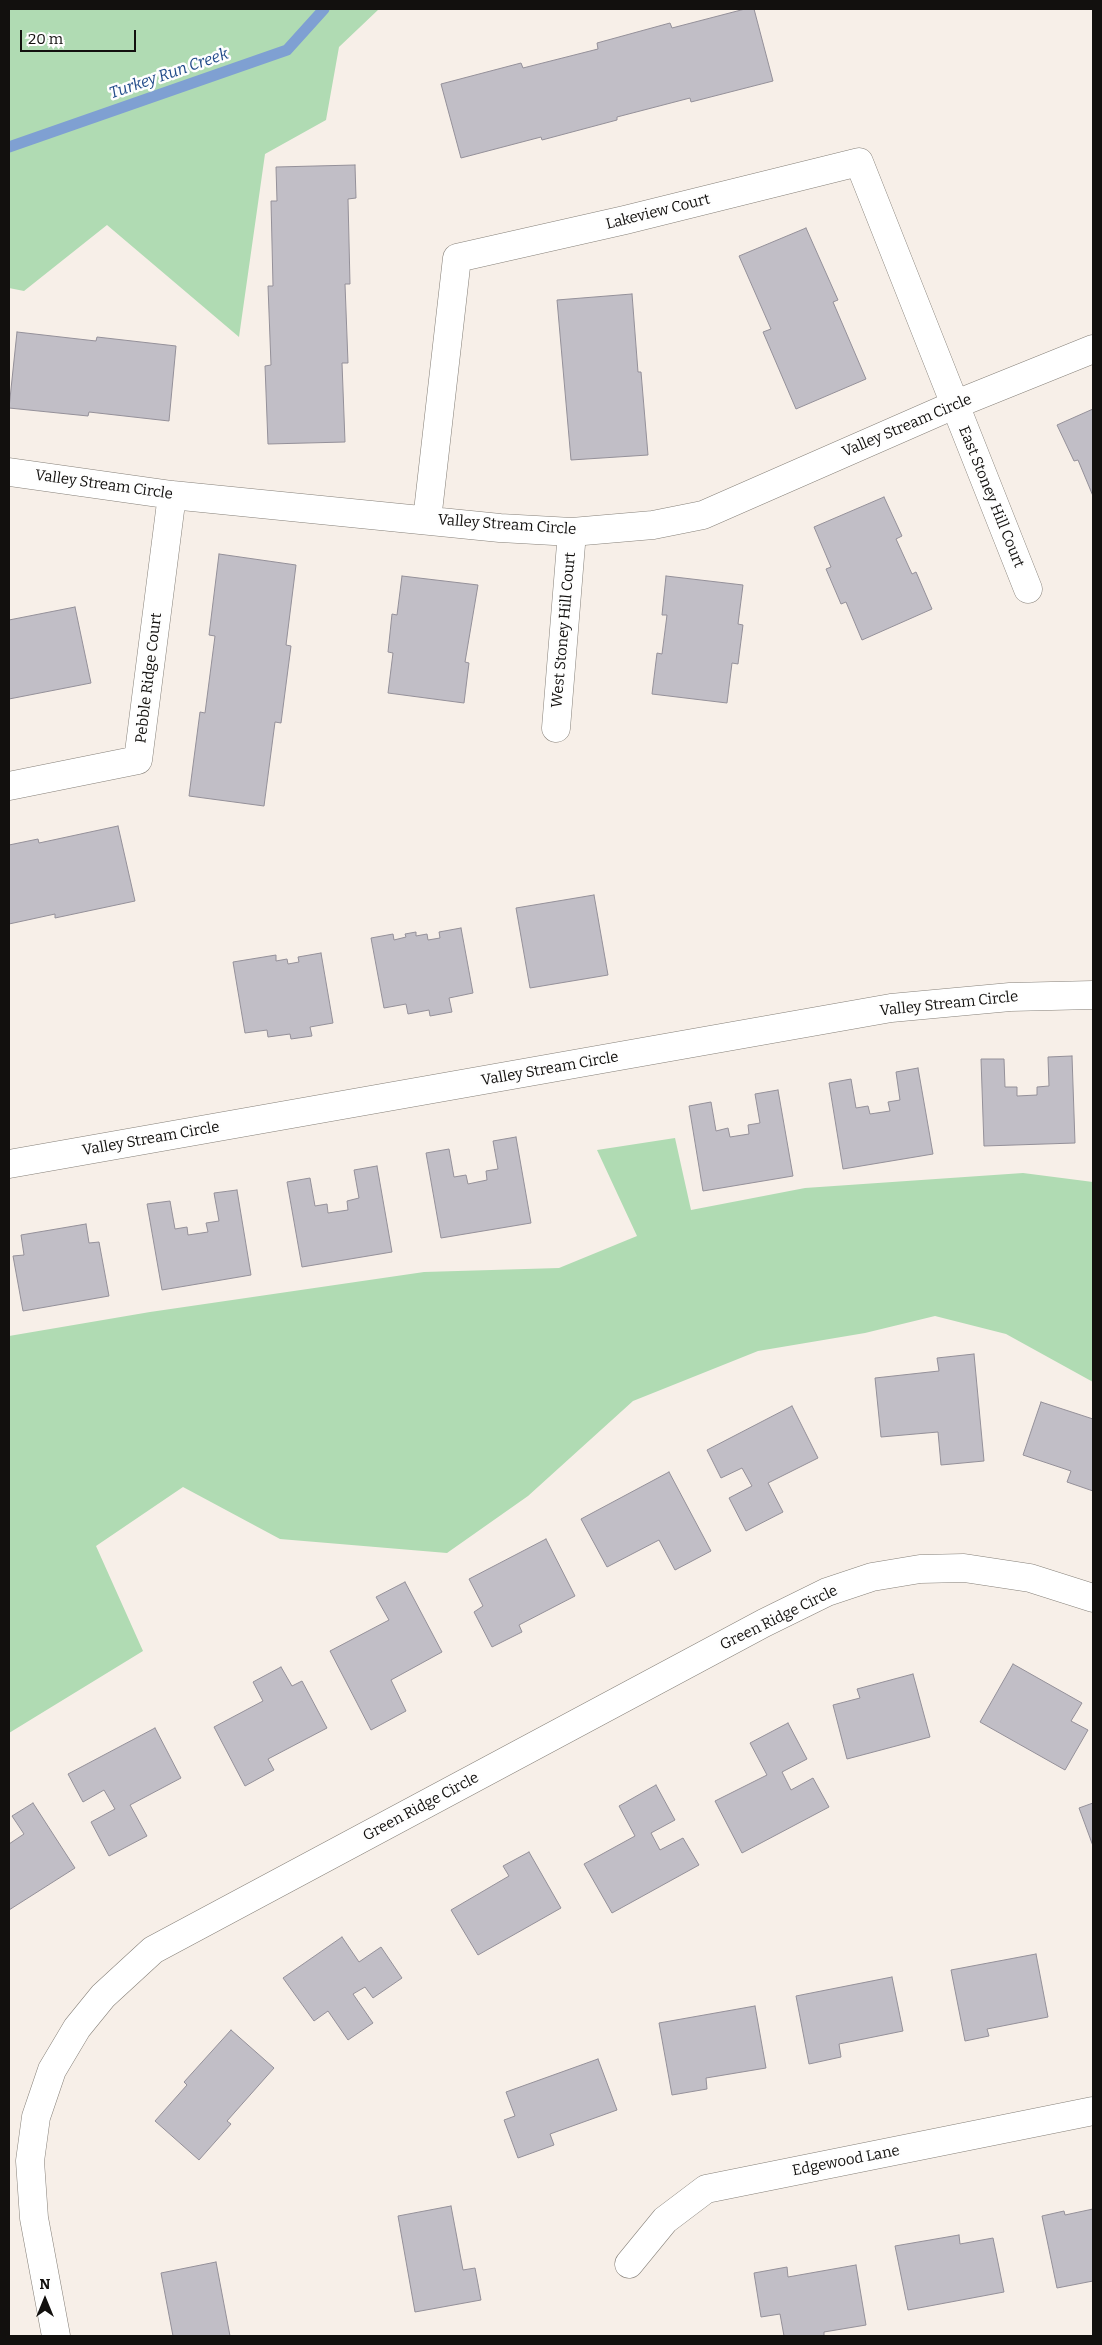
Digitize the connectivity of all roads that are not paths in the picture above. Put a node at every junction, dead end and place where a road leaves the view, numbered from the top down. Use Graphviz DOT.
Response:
graph roads {
  1 [pos="1093,349"];
  2 [pos="954,405"];
  3 [pos="9,472"];
  4 [pos="172,495"];
  5 [pos="427,520"];
  6 [pos="572,532"];
  7 [pos="1028,589"];
  8 [pos="556,728"];
  9 [pos="9,786"];
  10 [pos="1093,995"];
  11 [pos="9,1164"];
  12 [pos="1093,1598"];
  13 [pos="1093,2111"];
  14 [pos="629,2264"];
  15 [pos="56,2336"];
  1 -- 2 [label="street, Valley Stream Circle"];
  2 -- 5 [label="street, Lakeview Court"];
  2 -- 6 [label="street, Valley Stream Circle"];
  2 -- 7 [label="street, East Stoney Hill Court"];
  3 -- 4 [label="street, Valley Stream Circle"];
  4 -- 5 [label="street, Valley Stream Circle"];
  4 -- 9 [label="street, Pebble Ridge Court"];
  5 -- 6 [label="street, Valley Stream Circle"];
  6 -- 8 [label="street, West Stoney Hill Court"];
  10 -- 11 [label="street, Valley Stream Circle"];
  12 -- 15 [label="street, Green Ridge Circle"];
  13 -- 14 [label="street, Edgewood Lane"];
}
